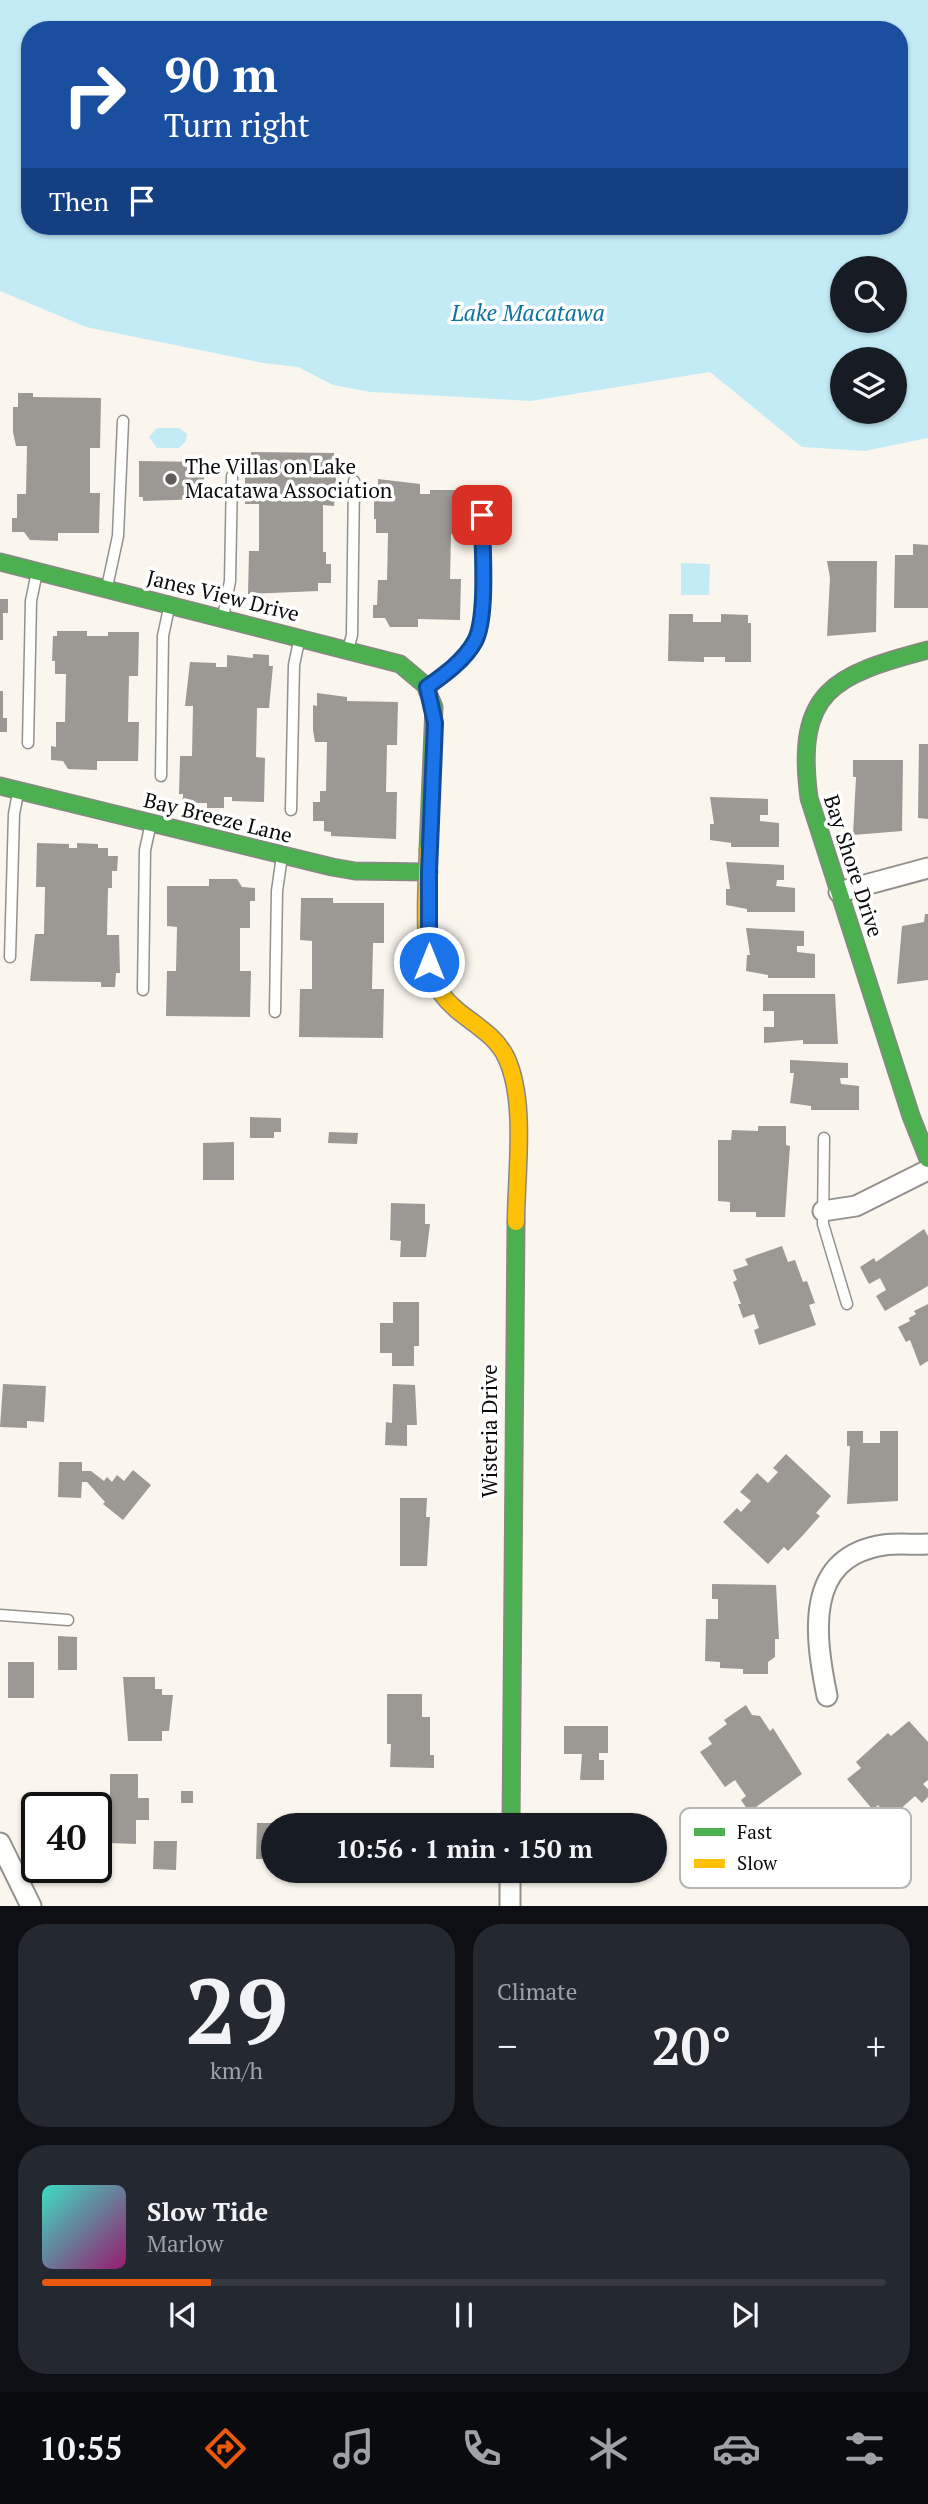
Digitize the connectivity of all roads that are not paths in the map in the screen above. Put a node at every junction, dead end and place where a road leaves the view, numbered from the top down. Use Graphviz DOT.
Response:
graph roads {
  1 [pos="122,421"];
  2 [pos="232,476"];
  3 [pos="354,481"];
  4 [pos="482,515"];
  5 [pos="0,562"];
  6 [pos="37,571"];
  7 [pos="107,589"];
  8 [pos="170,604"];
  9 [pos="223,618"];
  10 [pos="299,637"];
  11 [pos="347,650"];
  12 [pos="928,650"];
  13 [pos="427,687"];
  14 [pos="28,743"];
  15 [pos="161,776"];
  16 [pos="0,786"];
  17 [pos="19,790"];
  18 [pos="291,810"];
  19 [pos="151,823"];
  20 [pos="282,856"];
  21 [pos="928,868"];
  22 [pos="429,872"];
  23 [pos="839,892"];
  24 [pos="10,957"];
  25 [pos="142,990"];
  26 [pos="275,1012"];
  27 [pos="824,1138"];
  28 [pos="928,1159"];
  29 [pos="928,1170"];
  30 [pos="823,1211"];
  31 [pos="847,1304"];
  32 [pos="928,1545"];
  33 [pos="0,1615"];
  34 [pos="68,1620"];
  35 [pos="827,1696"];
  36 [pos="511,1813"];
  37 [pos="0,1843"];
  38 [pos="510,1883"];
  39 [pos="31,1906"];
  40 [pos="510,1906"];
  1 -- 7 [label="lane"];
  2 -- 9 [label="lane"];
  3 -- 11 [label="lane"];
  4 -- 13 [label="lane"];
  5 -- 6 [label="street, Janes View Drive"];
  6 -- 7 [label="street, Janes View Drive"];
  6 -- 14 [label="lane"];
  7 -- 8 [label="street, Janes View Drive"];
  8 -- 9 [label="street, Janes View Drive"];
  8 -- 15 [label="lane"];
  9 -- 10 [label="street, Janes View Drive"];
  10 -- 11 [label="street, Janes View Drive"];
  10 -- 18 [label="lane"];
  11 -- 13 [label="street, Janes View Drive"];
  12 -- 23 [label="street, Bay Shore Drive"];
  13 -- 22 [label="street"];
  16 -- 17 [label="street, Bay Breeze Lane"];
  17 -- 19 [label="street, Bay Breeze Lane"];
  17 -- 24 [label="lane"];
  19 -- 20 [label="street, Bay Breeze Lane"];
  19 -- 25 [label="lane"];
  20 -- 22 [label="street, Bay Breeze Lane"];
  20 -- 26 [label="lane"];
  21 -- 23 [label="street"];
  22 -- 36 [label="street, Wisteria Drive"];
  23 -- 28 [label="street, Bay Shore Drive"];
  27 -- 30 [label="lane"];
  29 -- 30 [label="street"];
  30 -- 31 [label="lane"];
  32 -- 35 [label="street"];
  33 -- 34 [label="lane"];
  37 -- 39 [label="street"];
  38 -- 40 [label="street"];
}
